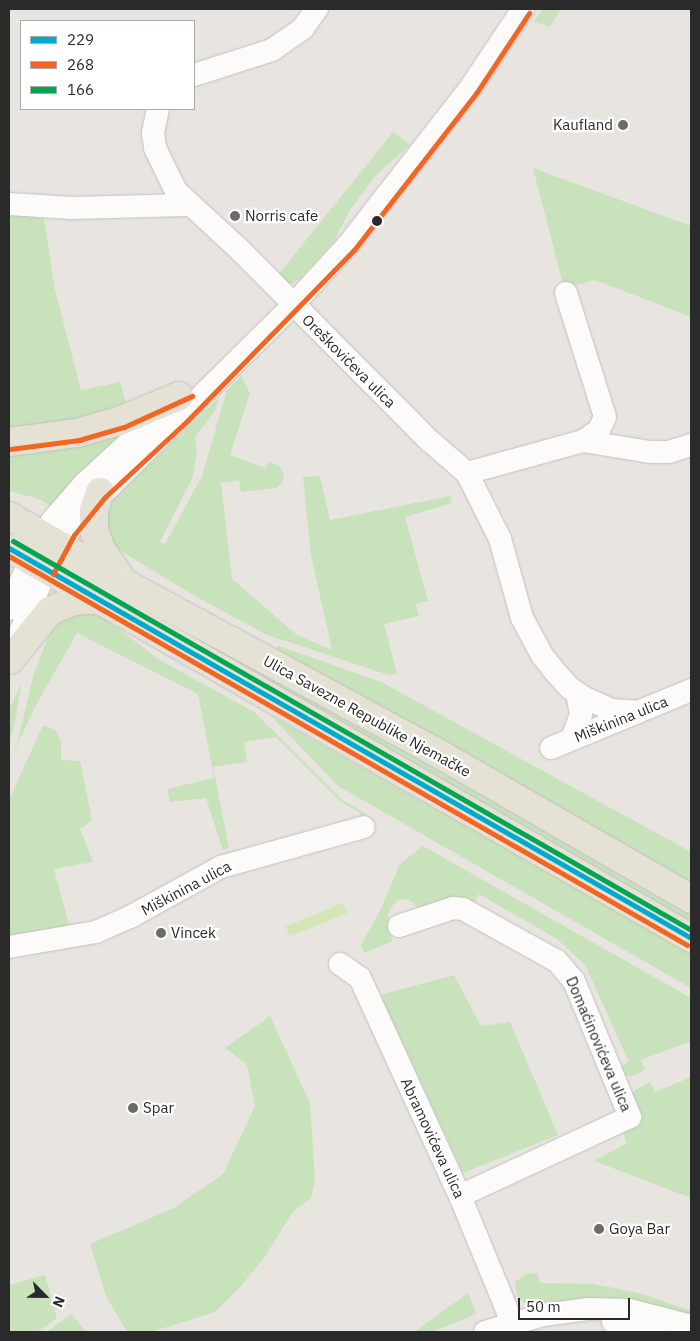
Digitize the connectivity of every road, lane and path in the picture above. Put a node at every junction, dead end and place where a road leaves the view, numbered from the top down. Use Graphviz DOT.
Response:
graph roads {
  1 [pos="317,9"];
  2 [pos="523,9"];
  3 [pos="195,75"];
  4 [pos="158,110"];
  5 [pos="9,204"];
  6 [pos="189,205"];
  7 [pos="566,293"];
  8 [pos="293,304"];
  9 [pos="224,369"];
  10 [pos="179,396"];
  11 [pos="583,441"];
  12 [pos="9,442"];
  13 [pos="691,445"];
  14 [pos="467,473"];
  15 [pos="100,492"];
  16 [pos="9,516"];
  17 [pos="51,540"];
  18 [pos="28,559"];
  19 [pos="128,585"];
  20 [pos="99,600"];
  21 [pos="9,609"];
  22 [pos="9,661"];
  23 [pos="691,690"];
  24 [pos="577,694"];
  25 [pos="638,712"];
  26 [pos="572,739"];
  27 [pos="551,748"];
  28 [pos="364,827"];
  29 [pos="691,899"];
  30 [pos="399,926"];
  31 [pos="691,938"];
  32 [pos="9,947"];
  33 [pos="340,964"];
  34 [pos="460,1196"];
  35 [pos="560,1312"];
  36 [pos="512,1322"];
  37 [pos="691,1326"];
  38 [pos="485,1332"];
  39 [pos="654,1332"];
  1 -- 3 [label="street"];
  2 -- 8 [label="street"];
  4 -- 6 [label="street, Oreškovićeva ulica"];
  5 -- 6 [label="street"];
  6 -- 8 [label="street, Oreškovićeva ulica"];
  7 -- 11 [label="street"];
  8 -- 9 [label="street"];
  8 -- 14 [label="street, Oreškovićeva ulica"];
  9 -- 10 [label="street"];
  9 -- 15 [label="street"];
  10 -- 12 [label="main road"];
  10 -- 17 [label="street"];
  11 -- 13 [label="street"];
  11 -- 14 [label="street"];
  14 -- 24 [label="street, Oreškovićeva ulica"];
  15 -- 17 [label="street"];
  15 -- 19 [label="main road"];
  16 -- 17 [label="main road, Ulica Savezne Republike Njemačke"];
  17 -- 18 [label="street"];
  17 -- 19 [label="main road, Ulica Savezne Republike Njemačke"];
  18 -- 20 [label="main road, Ulica Savezne Republike Njemačke"];
  18 -- 21 [label="street"];
  18 -- 22 [label="street"];
  19 -- 29 [label="main road, Ulica Savezne Republike Njemačke"];
  20 -- 22 [label="main road"];
  20 -- 31 [label="main road, Ulica Savezne Republike Njemačke"];
  23 -- 25 [label="street, Miškinina ulica"];
  24 -- 25 [label="street, Oreškovićeva ulica"];
  24 -- 26 [label="street"];
  25 -- 26 [label="street, Miškinina ulica"];
  26 -- 27 [label="street, Miškinina ulica"];
  28 -- 32 [label="street, Miškinina ulica"];
  30 -- 34 [label="street, Domaćinovićeva ulica"];
  33 -- 34 [label="street, Abramovićeva ulica"];
  34 -- 36 [label="street, Abramovićeva ulica"];
  35 -- 36 [label="street"];
  35 -- 37 [label="street"];
  35 -- 39 [label="street"];
  36 -- 38 [label="street"];
}
